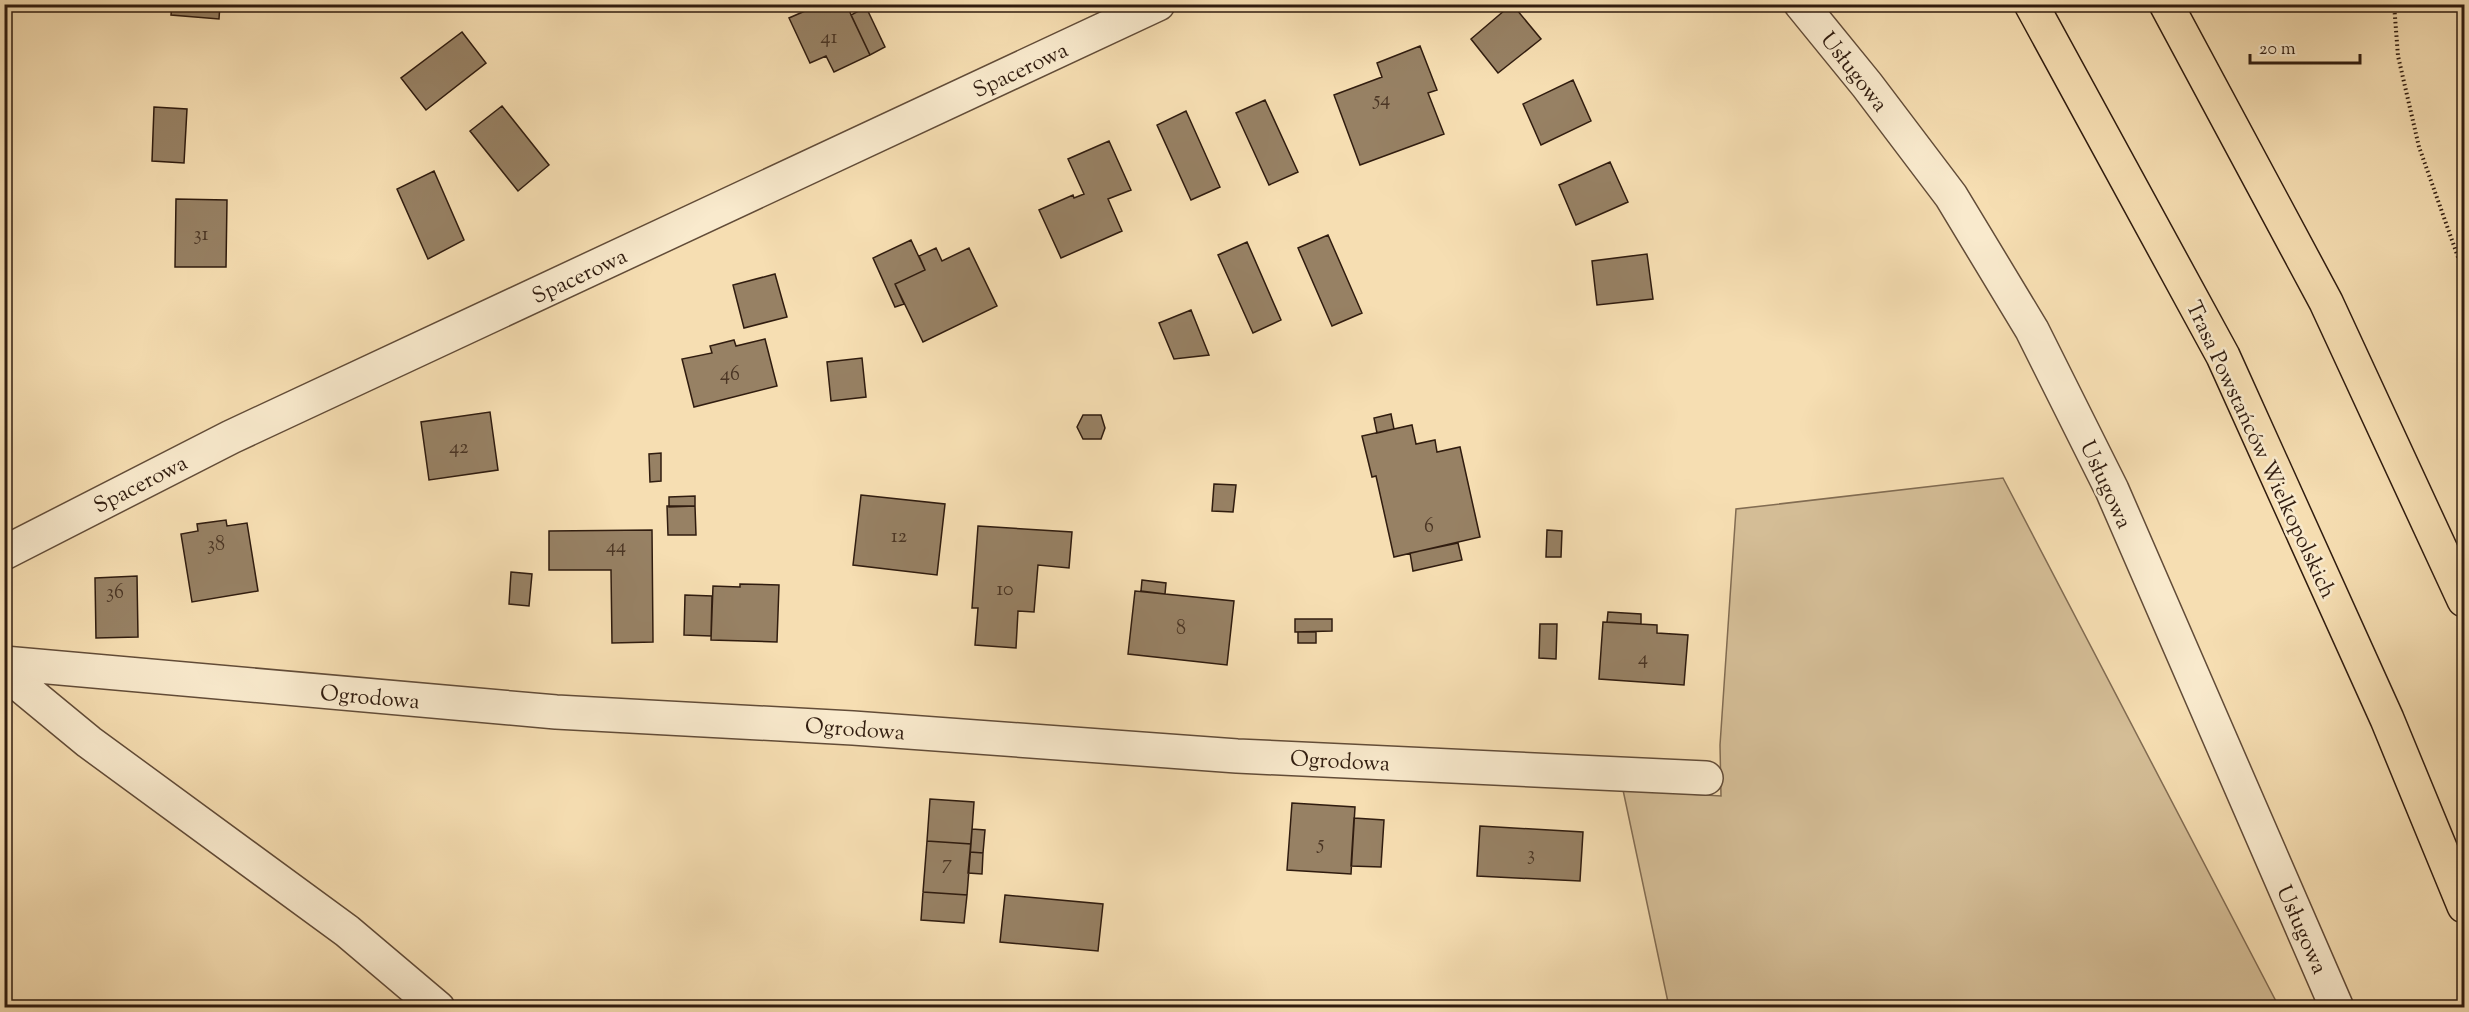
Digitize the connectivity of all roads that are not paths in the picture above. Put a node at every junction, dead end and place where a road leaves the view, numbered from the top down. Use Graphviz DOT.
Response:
graph roads {
  1 [pos="1158,4"];
  2 [pos="1801,4"];
  3 [pos="2031,4"];
  4 [pos="2166,4"];
  5 [pos="4,553"];
  6 [pos="2464,600"];
  7 [pos="4,663"];
  8 [pos="4,672"];
  9 [pos="1706,778"];
  10 [pos="2464,906"];
  11 [pos="438,1008"];
  12 [pos="2337,1008"];
  1 -- 5 [label="street, Spacerowa"];
  2 -- 12 [label="street, Usługowa"];
  3 -- 10 [label="highway, Trasa Powstańców Wielkopolskich"];
  4 -- 6 [label="highway"];
  7 -- 9 [label="street, Ogrodowa"];
  8 -- 11 [label="street"];
}
